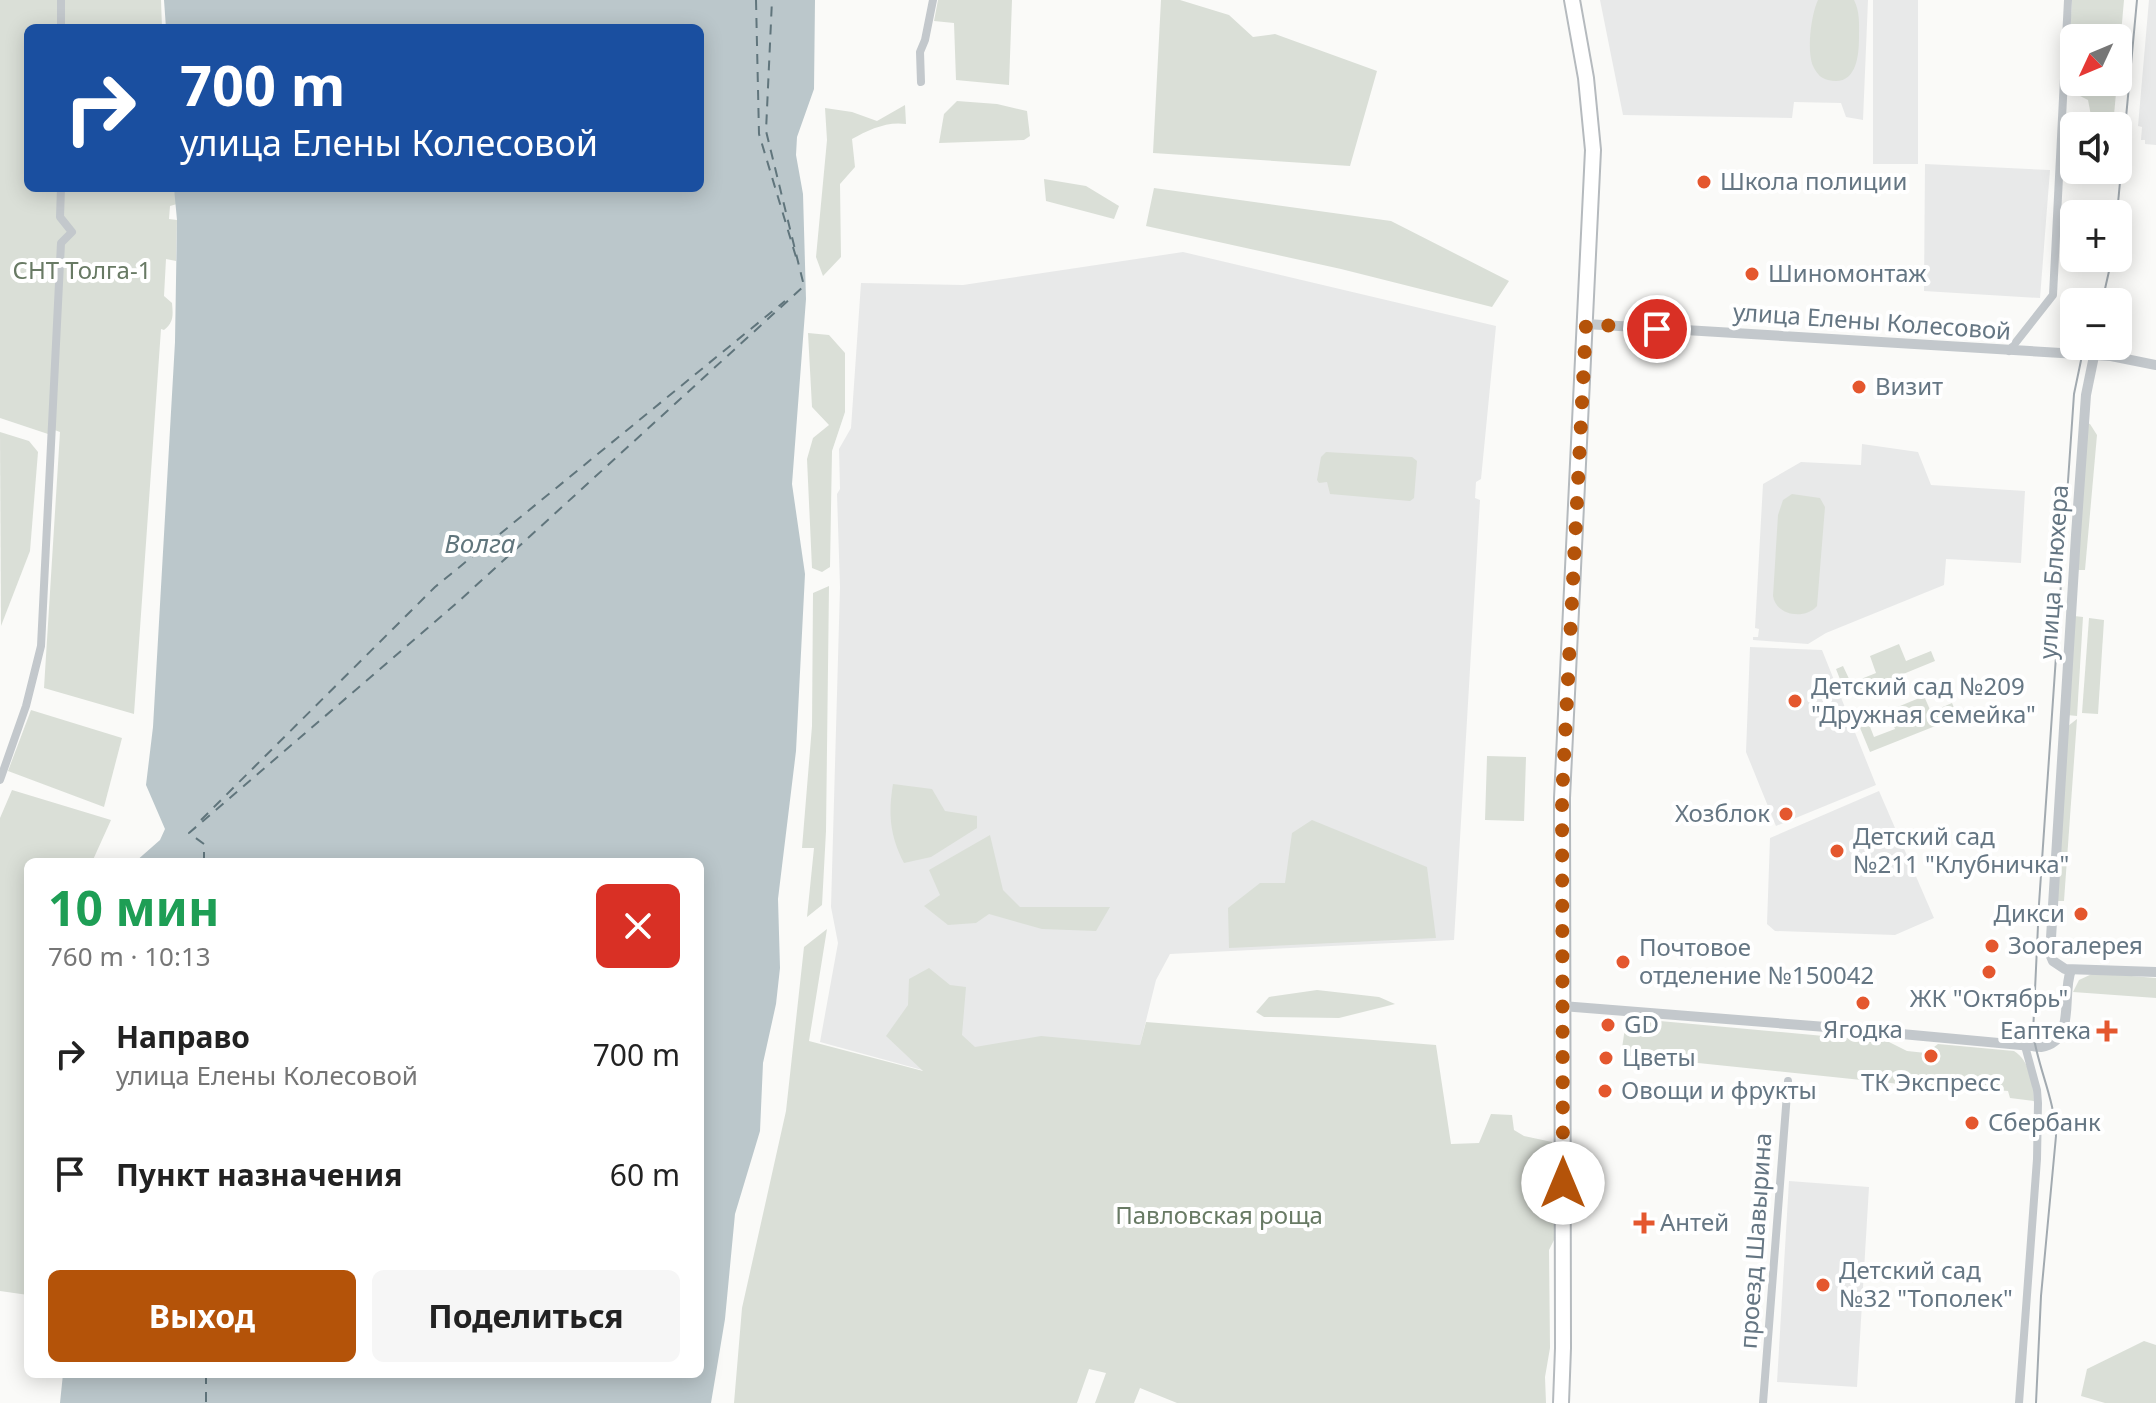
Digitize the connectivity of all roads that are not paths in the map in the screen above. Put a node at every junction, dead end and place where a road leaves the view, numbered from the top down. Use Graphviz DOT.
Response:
graph roads {
  1 [pos="61,0"];
  2 [pos="933,0"];
  3 [pos="1572,0"];
  4 [pos="2068,0"];
  5 [pos="61,24"];
  6 [pos="921,82"];
  7 [pos="61,192"];
  8 [pos="1586,324"];
  9 [pos="2008,351"];
  10 [pos="2060,354"];
  11 [pos="2093,360"];
  12 [pos="2131,360"];
  13 [pos="2156,365"];
  14 [pos="0,780"];
  15 [pos="2071,970"];
  16 [pos="2156,972"];
  17 [pos="1562,1006"];
  18 [pos="2025,1046"];
  19 [pos="1788,1081"];
  20 [pos="1561,1403"];
  21 [pos="1763,1403"];
  22 [pos="2019,1403"];
  1 -- 5 [label="street"];
  2 -- 6 [label="street"];
  3 -- 8 [label="main road"];
  4 -- 9 [label="street"];
  7 -- 14 [label="street"];
  8 -- 9 [label="street, улица Елены Колесовой"];
  8 -- 17 [label="main road"];
  9 -- 10 [label="street, улица Елены Колесовой"];
  11 -- 15 [label="street, улица Блюхера"];
  12 -- 13 [label="street, улица Елены Колесовой"];
  15 -- 16 [label="street"];
  15 -- 18 [label="street"];
  17 -- 18 [label="street"];
  17 -- 20 [label="main road"];
  18 -- 22 [label="street"];
  19 -- 21 [label="street, проезд Шавырина"];
}
